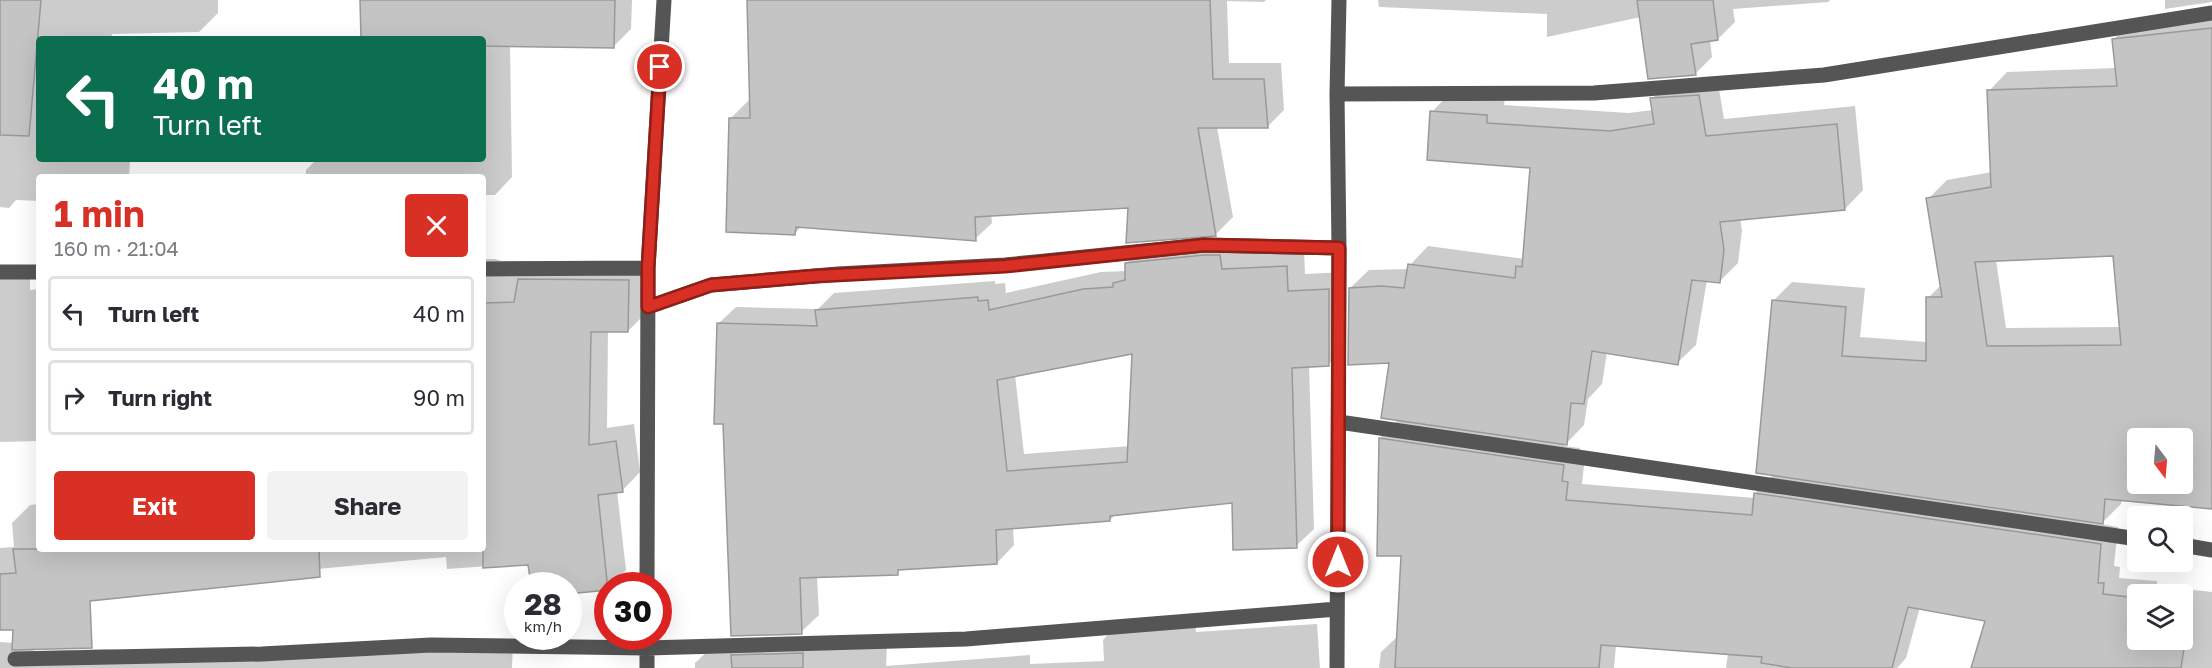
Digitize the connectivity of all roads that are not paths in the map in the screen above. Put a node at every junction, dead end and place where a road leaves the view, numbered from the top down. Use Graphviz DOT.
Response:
graph roads {
  1 [pos="664,0"];
  2 [pos="1339,0"];
  3 [pos="2212,14"];
  4 [pos="1337,94"];
  5 [pos="1339,248"];
  6 [pos="648,268"];
  7 [pos="486,269"];
  8 [pos="0,272"];
  9 [pos="36,272"];
  10 [pos="648,307"];
  11 [pos="1339,422"];
  12 [pos="2127,536"];
  13 [pos="2193,547"];
  14 [pos="2212,550"];
  15 [pos="647,572"];
  16 [pos="1337,609"];
  17 [pos="672,642"];
  18 [pos="594,643"];
  19 [pos="647,650"];
  20 [pos="15,659"];
  21 [pos="647,668"];
  22 [pos="1337,668"];
  1 -- 6 [label="street"];
  2 -- 4 [label="street"];
  3 -- 4 [label="street"];
  4 -- 5 [label="street"];
  5 -- 10 [label="street"];
  5 -- 11 [label="street"];
  6 -- 7 [label="street"];
  6 -- 10 [label="street"];
  8 -- 9 [label="street"];
  10 -- 15 [label="street"];
  11 -- 12 [label="street"];
  11 -- 16 [label="street"];
  13 -- 14 [label="street"];
  16 -- 17 [label="street"];
  16 -- 22 [label="street"];
  18 -- 20 [label="street"];
  19 -- 21 [label="street"];
}
